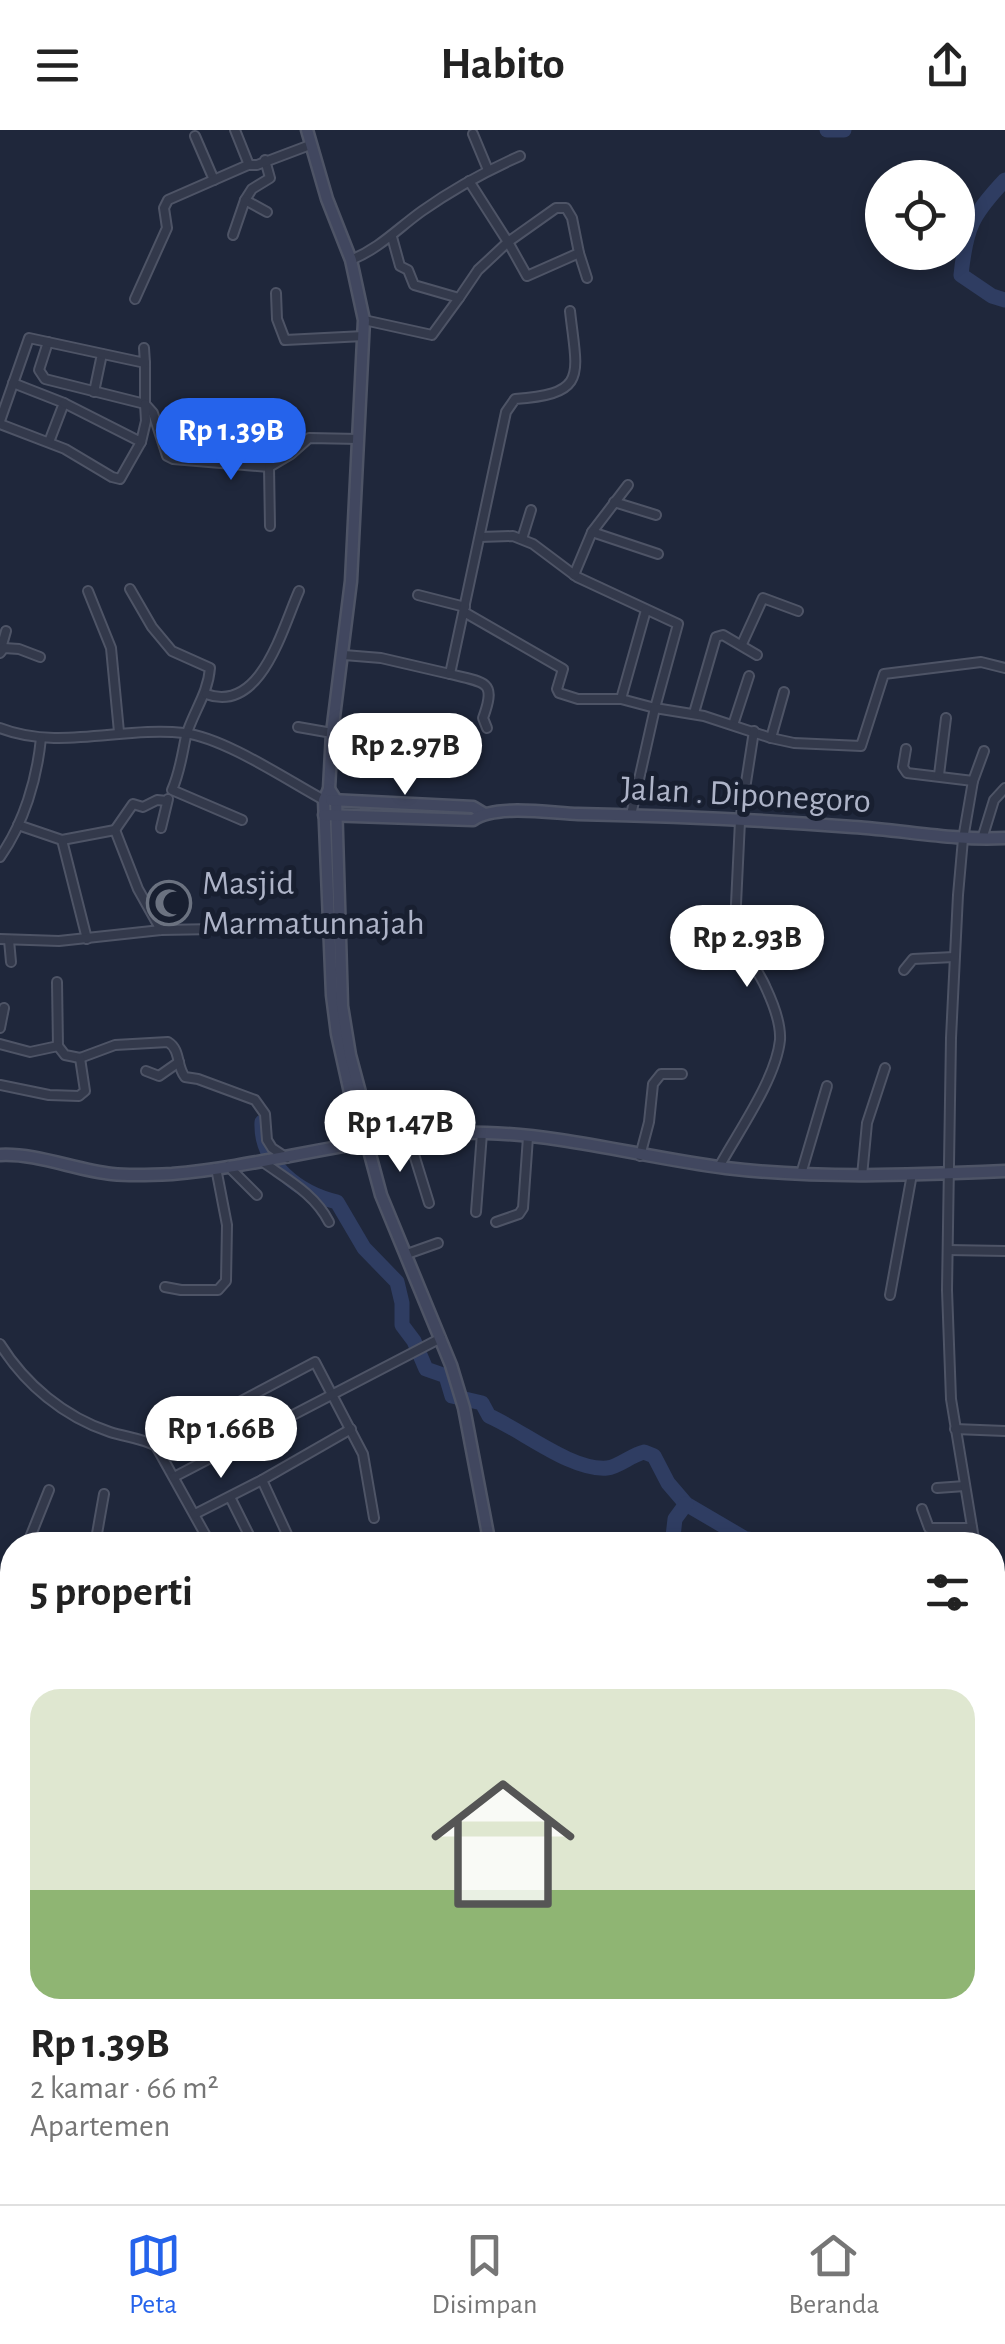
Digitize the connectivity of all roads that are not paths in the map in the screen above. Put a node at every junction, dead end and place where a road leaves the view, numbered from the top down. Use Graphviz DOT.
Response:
graph roads {
  1 [pos="235,130"];
  2 [pos="307,130"];
  3 [pos="472,134"];
  4 [pos="196,136"];
  5 [pos="310,145"];
  6 [pos="520,156"];
  7 [pos="266,160"];
  8 [pos="249,164"];
  9 [pos="488,170"];
  10 [pos="214,180"];
  11 [pos="469,182"];
  12 [pos="245,200"];
  13 [pos="267,212"];
  14 [pos="232,235"];
  15 [pos="392,237"];
  16 [pos="508,242"];
  17 [pos="579,253"];
  18 [pos="350,260"];
  19 [pos="588,278"];
  20 [pos="276,294"];
  21 [pos="134,298"];
  22 [pos="459,298"];
  23 [pos="570,311"];
  24 [pos="364,320"];
  25 [pos="364,336"];
  26 [pos="48,342"];
  27 [pos="144,348"];
  28 [pos="102,354"];
  29 [pos="144,364"];
  30 [pos="13,384"];
  31 [pos="94,392"];
  32 [pos="64,403"];
  33 [pos="145,404"];
  34 [pos="0,423"];
  35 [pos="359,438"];
  36 [pos="50,442"];
  37 [pos="141,442"];
  38 [pos="269,467"];
  39 [pos="628,485"];
  40 [pos="614,502"];
  41 [pos="531,510"];
  42 [pos="656,515"];
  43 [pos="270,526"];
  44 [pos="592,532"];
  45 [pos="480,537"];
  46 [pos="522,538"];
  47 [pos="658,554"];
  48 [pos="574,575"];
  49 [pos="130,589"];
  50 [pos="88,591"];
  51 [pos="299,592"];
  52 [pos="418,595"];
  53 [pos="465,609"];
  54 [pos="646,610"];
  55 [pos="798,611"];
  56 [pos="6,631"];
  57 [pos="742,644"];
  58 [pos="0,652"];
  59 [pos="344,655"];
  60 [pos="756,655"];
  61 [pos="40,657"];
  62 [pos="1005,668"];
  63 [pos="450,674"];
  64 [pos="749,676"];
  65 [pos="784,692"];
  66 [pos="206,694"];
  67 [pos="621,699"];
  68 [pos="655,708"];
  69 [pos="694,713"];
  70 [pos="946,718"];
  71 [pos="733,725"];
  72 [pos="298,727"];
  73 [pos="0,728"];
  74 [pos="487,728"];
  75 [pos="119,732"];
  76 [pos="332,733"];
  77 [pos="187,734"];
  78 [pos="753,735"];
  79 [pos="41,738"];
  80 [pos="771,738"];
  81 [pos="906,749"];
  82 [pos="984,752"];
  83 [pos="939,776"];
  84 [pos="973,781"];
  85 [pos="1005,788"];
  86 [pos="172,790"];
  87 [pos="330,796"];
  88 [pos="167,801"];
  89 [pos="483,813"];
  90 [pos="324,815"];
  91 [pos="337,816"];
  92 [pos="631,816"];
  93 [pos="242,820"];
  94 [pos="740,820"];
  95 [pos="18,825"];
  96 [pos="161,828"];
  97 [pos="114,830"];
  98 [pos="1005,838"];
  99 [pos="962,839"];
  100 [pos="982,839"];
  101 [pos="62,840"];
  102 [pos="0,857"];
  103 [pos="333,927"];
  104 [pos="161,930"];
  105 [pos="4,939"];
  106 [pos="87,939"];
  107 [pos="954,956"];
  108 [pos="11,962"];
  109 [pos="904,970"];
  110 [pos="56,982"];
  111 [pos="4,1008"];
  112 [pos="0,1028"];
  113 [pos="0,1044"];
  114 [pos="58,1046"];
  115 [pos="80,1058"];
  116 [pos="175,1063"];
  117 [pos="885,1068"];
  118 [pos="146,1071"];
  119 [pos="682,1074"];
  120 [pos="0,1085"];
  121 [pos="827,1086"];
  122 [pos="482,1132"];
  123 [pos="408,1135"];
  124 [pos="528,1137"];
  125 [pos="367,1143"];
  126 [pos="0,1154"];
  127 [pos="640,1156"];
  128 [pos="275,1160"];
  129 [pos="222,1167"];
  130 [pos="719,1167"];
  131 [pos="1005,1171"];
  132 [pos="801,1174"];
  133 [pos="912,1174"];
  134 [pos="948,1174"];
  135 [pos="862,1176"];
  136 [pos="257,1195"];
  137 [pos="429,1204"];
  138 [pos="476,1212"];
  139 [pos="329,1222"];
  140 [pos="496,1222"];
  141 [pos="438,1243"];
  142 [pos="948,1250"];
  143 [pos="1005,1251"];
  144 [pos="407,1254"];
  145 [pos="165,1286"];
  146 [pos="890,1294"];
  147 [pos="442,1338"];
  148 [pos="0,1344"];
  149 [pos="4,1358"];
  150 [pos="333,1394"];
  151 [pos="351,1429"];
  152 [pos="955,1429"];
  153 [pos="1005,1431"];
  154 [pos="156,1446"];
  155 [pos="174,1476"];
  156 [pos="262,1480"];
  157 [pos="965,1486"];
  158 [pos="937,1488"];
  159 [pos="49,1490"];
  160 [pos="104,1494"];
  161 [pos="230,1497"];
  162 [pos="922,1509"];
  163 [pos="195,1514"];
  164 [pos="374,1518"];
  165 [pos="972,1528"];
  166 [pos="33,1532"];
  167 [pos="97,1532"];
  168 [pos="205,1532"];
  169 [pos="248,1532"];
  170 [pos="286,1532"];
  171 [pos="488,1532"];
  172 [pos="973,1532"];
  1 -- 8 [label="street"];
  2 -- 5 [label="street"];
  3 -- 9 [label="street"];
  4 -- 10 [label="street"];
  5 -- 7 [label="street"];
  5 -- 18 [label="street"];
  6 -- 9 [label="street"];
  7 -- 8 [label="street"];
  7 -- 12 [label="street"];
  8 -- 10 [label="street"];
  9 -- 11 [label="street"];
  10 -- 21 [label="street"];
  11 -- 15 [label="street"];
  11 -- 16 [label="street"];
  12 -- 13 [label="street"];
  12 -- 14 [label="street"];
  15 -- 18 [label="street"];
  15 -- 22 [label="street"];
  16 -- 17 [label="street"];
  16 -- 17 [label="street"];
  16 -- 22 [label="street"];
  17 -- 19 [label="street"];
  18 -- 24 [label="street"];
  20 -- 25 [label="street"];
  22 -- 24 [label="street"];
  23 -- 45 [label="street"];
  24 -- 25 [label="street"];
  25 -- 35 [label="street"];
  26 -- 28 [label="street"];
  26 -- 30 [label="street"];
  26 -- 31 [label="street"];
  27 -- 29 [label="street"];
  28 -- 29 [label="street"];
  28 -- 31 [label="street"];
  29 -- 33 [label="street"];
  30 -- 32 [label="street"];
  30 -- 34 [label="street"];
  31 -- 33 [label="street"];
  32 -- 36 [label="street"];
  32 -- 37 [label="street"];
  33 -- 37 [label="street"];
  33 -- 38 [label="street"];
  34 -- 36 [label="street"];
  35 -- 38 [label="street"];
  35 -- 59 [label="street"];
  36 -- 37 [label="street"];
  38 -- 43 [label="street"];
  39 -- 40 [label="street"];
  40 -- 42 [label="street"];
  40 -- 44 [label="street"];
  41 -- 46 [label="street"];
  44 -- 47 [label="street"];
  44 -- 48 [label="street"];
  45 -- 46 [label="street"];
  45 -- 53 [label="street"];
  46 -- 48 [label="street"];
  48 -- 54 [label="street"];
  49 -- 66 [label="street"];
  50 -- 75 [label="street"];
  51 -- 66 [label="street"];
  52 -- 53 [label="street"];
  53 -- 63 [label="street"];
  53 -- 67 [label="street"];
  54 -- 67 [label="street"];
  54 -- 68 [label="street"];
  55 -- 57 [label="street"];
  56 -- 58 [label="street"];
  57 -- 60 [label="street"];
  57 -- 69 [label="street"];
  58 -- 61 [label="street"];
  59 -- 63 [label="street"];
  59 -- 76 [label="street"];
  62 -- 80 [label="street"];
  63 -- 74 [label="street"];
  64 -- 71 [label="street"];
  65 -- 80 [label="street"];
  66 -- 77 [label="street"];
  67 -- 68 [label="street"];
  68 -- 69 [label="street"];
  68 -- 92 [label="street"];
  69 -- 71 [label="street"];
  70 -- 83 [label="street"];
  71 -- 78 [label="street"];
  72 -- 76 [label="street"];
  73 -- 79 [label="street"];
  75 -- 77 [label="street"];
  75 -- 79 [label="street"];
  76 -- 87 [label="street"];
  77 -- 86 [label="street"];
  77 -- 87 [label="street"];
  78 -- 80 [label="street"];
  78 -- 94 [label="street"];
  79 -- 95 [label="street"];
  81 -- 83 [label="street"];
  82 -- 84 [label="street"];
  83 -- 84 [label="street"];
  84 -- 99 [label="street"];
  85 -- 100 [label="street"];
  86 -- 88 [label="street"];
  86 -- 93 [label="street"];
  87 -- 89 [label="street"];
  87 -- 90 [label="street"];
  87 -- 91 [label="street"];
  88 -- 96 [label="street"];
  88 -- 97 [label="street"];
  89 -- 91 [label="street"];
  89 -- 92 [label="street, Jalan . Diponegoro"];
  90 -- 91 [label="street"];
  90 -- 103 [label="street"];
  91 -- 103 [label="street"];
  92 -- 94 [label="street, Jalan . Diponegoro"];
  94 -- 99 [label="street, Jalan . Diponegoro"];
  94 -- 130 [label="street"];
  95 -- 101 [label="street"];
  95 -- 102 [label="street"];
  97 -- 101 [label="street"];
  97 -- 104 [label="street"];
  98 -- 100 [label="street, Jalan . Diponegoro"];
  99 -- 100 [label="street, Jalan . Diponegoro"];
  99 -- 107 [label="street"];
  101 -- 106 [label="street"];
  103 -- 104 [label="street"];
  103 -- 125 [label="street"];
  104 -- 106 [label="street"];
  105 -- 106 [label="street"];
  105 -- 108 [label="street"];
  107 -- 109 [label="street"];
  107 -- 134 [label="street"];
  110 -- 114 [label="street"];
  111 -- 112 [label="street"];
  113 -- 114 [label="street"];
  114 -- 115 [label="street"];
  115 -- 116 [label="street"];
  115 -- 120 [label="street"];
  116 -- 118 [label="street"];
  116 -- 128 [label="street"];
  117 -- 135 [label="street"];
  119 -- 127 [label="street"];
  121 -- 132 [label="street"];
  122 -- 123 [label="street"];
  122 -- 124 [label="street"];
  122 -- 138 [label="street"];
  123 -- 125 [label="street"];
  123 -- 137 [label="street"];
  124 -- 127 [label="street"];
  124 -- 140 [label="street"];
  125 -- 128 [label="street"];
  125 -- 144 [label="street"];
  126 -- 129 [label="street"];
  127 -- 130 [label="street"];
  128 -- 129 [label="street"];
  128 -- 139 [label="street"];
  129 -- 136 [label="street"];
  129 -- 145 [label="street"];
  130 -- 132 [label="street"];
  131 -- 134 [label="street"];
  132 -- 135 [label="street"];
  133 -- 134 [label="street"];
  133 -- 135 [label="street"];
  133 -- 146 [label="street"];
  134 -- 142 [label="street"];
  141 -- 144 [label="street"];
  142 -- 143 [label="street"];
  142 -- 152 [label="street"];
  144 -- 147 [label="street"];
  147 -- 150 [label="street"];
  147 -- 171 [label="street"];
  148 -- 149 [label="street"];
  149 -- 154 [label="street"];
  150 -- 151 [label="street"];
  150 -- 154 [label="street"];
  150 -- 155 [label="street"];
  151 -- 156 [label="street"];
  151 -- 164 [label="street"];
  152 -- 153 [label="street"];
  152 -- 157 [label="street"];
  154 -- 155 [label="street"];
  155 -- 163 [label="street"];
  156 -- 161 [label="street"];
  156 -- 170 [label="street"];
  157 -- 158 [label="street"];
  157 -- 165 [label="street"];
  159 -- 166 [label="street"];
  160 -- 167 [label="street"];
  161 -- 163 [label="street"];
  161 -- 169 [label="street"];
  162 -- 165 [label="street"];
  163 -- 168 [label="street"];
  165 -- 172 [label="street"];
}
